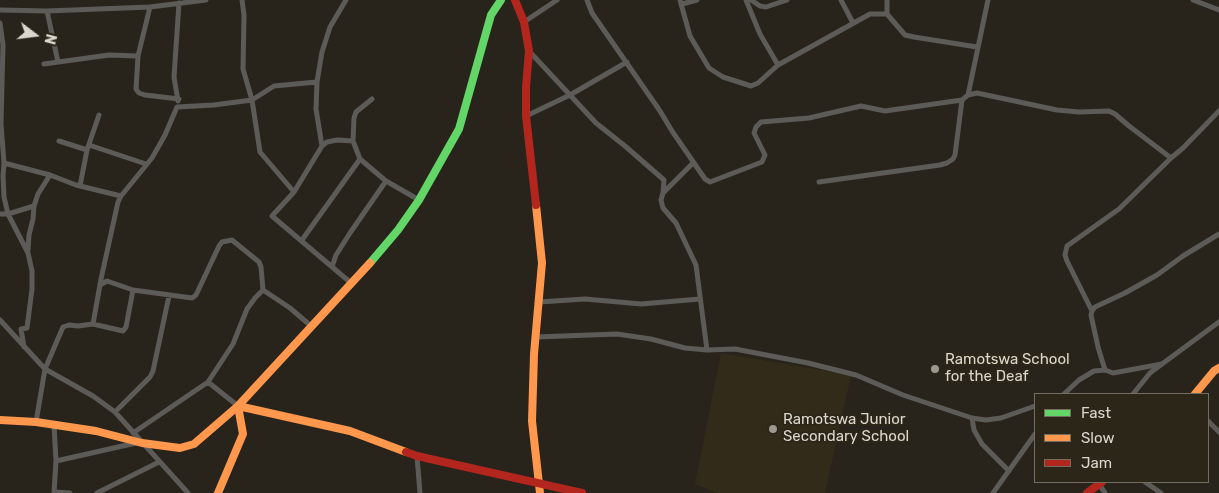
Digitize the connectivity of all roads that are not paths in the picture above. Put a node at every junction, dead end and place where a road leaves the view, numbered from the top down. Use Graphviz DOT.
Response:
graph roads {
  1 [pos="206,0"];
  2 [pos="242,0"];
  3 [pos="346,0"];
  4 [pos="501,0"];
  5 [pos="515,0"];
  6 [pos="557,0"];
  7 [pos="586,0"];
  8 [pos="697,0"];
  9 [pos="746,0"];
  10 [pos="751,0"];
  11 [pos="788,0"];
  12 [pos="841,0"];
  13 [pos="887,0"];
  14 [pos="988,0"];
  15 [pos="1193,0"];
  16 [pos="681,2"];
  17 [pos="179,3"];
  18 [pos="150,7"];
  19 [pos="0,10"];
  20 [pos="1219,10"];
  21 [pos="47,11"];
  22 [pos="887,14"];
  23 [pos="524,22"];
  24 [pos="0,23"];
  25 [pos="853,23"];
  26 [pos="977,47"];
  27 [pos="529,51"];
  28 [pos="138,56"];
  29 [pos="58,62"];
  30 [pos="627,62"];
  31 [pos="44,64"];
  32 [pos="778,65"];
  33 [pos="317,82"];
  34 [pos="570,95"];
  35 [pos="968,95"];
  36 [pos="179,99"];
  37 [pos="372,99"];
  38 [pos="252,100"];
  39 [pos="962,100"];
  40 [pos="177,107"];
  41 [pos="1219,111"];
  42 [pos="99,115"];
  43 [pos="526,116"];
  44 [pos="0,124"];
  45 [pos="59,141"];
  46 [pos="353,141"];
  47 [pos="322,146"];
  48 [pos="88,148"];
  49 [pos="1171,158"];
  50 [pos="360,159"];
  51 [pos="693,162"];
  52 [pos="4,163"];
  53 [pos="146,164"];
  54 [pos="50,175"];
  55 [pos="386,181"];
  56 [pos="819,182"];
  57 [pos="80,186"];
  58 [pos="294,192"];
  59 [pos="663,193"];
  60 [pos="121,196"];
  61 [pos="419,200"];
  62 [pos="34,206"];
  63 [pos="0,214"];
  64 [pos="8,214"];
  65 [pos="1219,234"];
  66 [pos="302,240"];
  67 [pos="28,253"];
  68 [pos="332,267"];
  69 [pos="352,283"];
  70 [pos="100,285"];
  71 [pos="133,290"];
  72 [pos="263,290"];
  73 [pos="170,296"];
  74 [pos="700,298"];
  75 [pos="538,302"];
  76 [pos="1092,311"];
  77 [pos="0,320"];
  78 [pos="1219,322"];
  79 [pos="93,324"];
  80 [pos="311,326"];
  81 [pos="536,337"];
  82 [pos="24,347"];
  83 [pos="707,350"];
  84 [pos="1162,364"];
  85 [pos="45,369"];
  86 [pos="1105,370"];
  87 [pos="1217,371"];
  88 [pos="208,382"];
  89 [pos="1065,393"];
  90 [pos="1134,393"];
  91 [pos="1196,393"];
  92 [pos="238,406"];
  93 [pos="1034,406"];
  94 [pos="115,412"];
  95 [pos="972,418"];
  96 [pos="0,420"];
  97 [pos="36,422"];
  98 [pos="1209,422"];
  99 [pos="54,426"];
  100 [pos="1219,432"];
  101 [pos="133,433"];
  102 [pos="1034,435"];
  103 [pos="142,443"];
  104 [pos="417,456"];
  105 [pos="56,461"];
  106 [pos="159,462"];
  107 [pos="1009,471"];
  108 [pos="1100,483"];
  109 [pos="1146,483"];
  110 [pos="539,484"];
  111 [pos="54,493"];
  112 [pos="70,493"];
  113 [pos="97,493"];
  114 [pos="187,493"];
  115 [pos="218,493"];
  116 [pos="420,493"];
  117 [pos="540,493"];
  118 [pos="582,493"];
  119 [pos="992,493"];
  120 [pos="1086,493"];
  121 [pos="1105,493"];
  122 [pos="1160,493"];
  1 -- 17 [label="street"];
  2 -- 38 [label="street"];
  3 -- 33 [label="street"];
  4 -- 61 [label="street"];
  5 -- 23 [label="street"];
  6 -- 23 [label="street"];
  7 -- 30 [label="street"];
  8 -- 16 [label="street"];
  9 -- 32 [label="street"];
  10 -- 11 [label="street"];
  12 -- 25 [label="street"];
  13 -- 22 [label="street"];
  14 -- 26 [label="street"];
  15 -- 20 [label="street"];
  16 -- 32 [label="street"];
  17 -- 18 [label="street"];
  17 -- 36 [label="street"];
  18 -- 21 [label="street"];
  18 -- 28 [label="street"];
  19 -- 21 [label="street"];
  21 -- 29 [label="street"];
  22 -- 25 [label="street"];
  22 -- 26 [label="street"];
  23 -- 27 [label="street"];
  24 -- 44 [label="street"];
  25 -- 32 [label="street"];
  26 -- 35 [label="street"];
  27 -- 34 [label="street"];
  27 -- 43 [label="street"];
  28 -- 29 [label="street"];
  28 -- 36 [label="street"];
  29 -- 31 [label="street"];
  30 -- 34 [label="street"];
  30 -- 51 [label="street"];
  33 -- 38 [label="street"];
  33 -- 47 [label="street"];
  34 -- 43 [label="street"];
  34 -- 59 [label="street"];
  35 -- 39 [label="street"];
  35 -- 49 [label="street"];
  36 -- 40 [label="street"];
  37 -- 46 [label="street"];
  38 -- 40 [label="street"];
  38 -- 58 [label="street"];
  39 -- 51 [label="street"];
  39 -- 56 [label="street"];
  40 -- 53 [label="street"];
  41 -- 49 [label="street"];
  42 -- 48 [label="street"];
  43 -- 75 [label="street"];
  44 -- 52 [label="street"];
  45 -- 48 [label="street"];
  46 -- 47 [label="street"];
  46 -- 50 [label="street"];
  47 -- 58 [label="street"];
  48 -- 53 [label="street"];
  48 -- 57 [label="street"];
  49 -- 76 [label="street"];
  50 -- 55 [label="street"];
  50 -- 66 [label="street"];
  51 -- 59 [label="street"];
  52 -- 54 [label="street"];
  52 -- 64 [label="street"];
  53 -- 60 [label="street"];
  54 -- 57 [label="street"];
  54 -- 62 [label="street"];
  55 -- 61 [label="street"];
  55 -- 68 [label="street"];
  57 -- 60 [label="street"];
  58 -- 66 [label="street"];
  59 -- 74 [label="street"];
  60 -- 70 [label="street"];
  61 -- 69 [label="street"];
  62 -- 64 [label="street"];
  62 -- 67 [label="street"];
  63 -- 64 [label="street"];
  64 -- 67 [label="street"];
  65 -- 76 [label="street"];
  66 -- 68 [label="street"];
  67 -- 82 [label="street"];
  68 -- 69 [label="street"];
  69 -- 80 [label="street"];
  70 -- 71 [label="street"];
  70 -- 79 [label="street"];
  71 -- 73 [label="street"];
  71 -- 79 [label="street"];
  72 -- 73 [label="street"];
  72 -- 80 [label="street"];
  72 -- 88 [label="street"];
  73 -- 94 [label="street"];
  74 -- 75 [label="street"];
  74 -- 83 [label="street"];
  75 -- 81 [label="street"];
  76 -- 86 [label="street"];
  77 -- 82 [label="street"];
  78 -- 84 [label="street"];
  79 -- 85 [label="street"];
  80 -- 92 [label="street"];
  81 -- 83 [label="street"];
  81 -- 110 [label="street"];
  82 -- 85 [label="street"];
  83 -- 95 [label="street"];
  84 -- 86 [label="street"];
  84 -- 90 [label="street"];
  85 -- 94 [label="street"];
  85 -- 97 [label="street"];
  86 -- 89 [label="street"];
  87 -- 91 [label="street"];
  88 -- 92 [label="street"];
  88 -- 101 [label="street"];
  92 -- 103 [label="street"];
  92 -- 104 [label="street"];
  92 -- 115 [label="street"];
  93 -- 95 [label="street"];
  94 -- 101 [label="street"];
  95 -- 107 [label="street"];
  96 -- 97 [label="street"];
  97 -- 99 [label="street"];
  98 -- 100 [label="street"];
  99 -- 103 [label="street"];
  99 -- 105 [label="street"];
  101 -- 103 [label="street"];
  102 -- 107 [label="street"];
  103 -- 105 [label="street"];
  103 -- 106 [label="street"];
  104 -- 110 [label="street"];
  104 -- 116 [label="street"];
  105 -- 111 [label="street"];
  106 -- 113 [label="street"];
  106 -- 114 [label="street"];
  107 -- 119 [label="street"];
  108 -- 120 [label="street"];
  108 -- 121 [label="street"];
  109 -- 122 [label="street"];
  110 -- 117 [label="street"];
  110 -- 118 [label="street"];
  111 -- 112 [label="street"];
}
